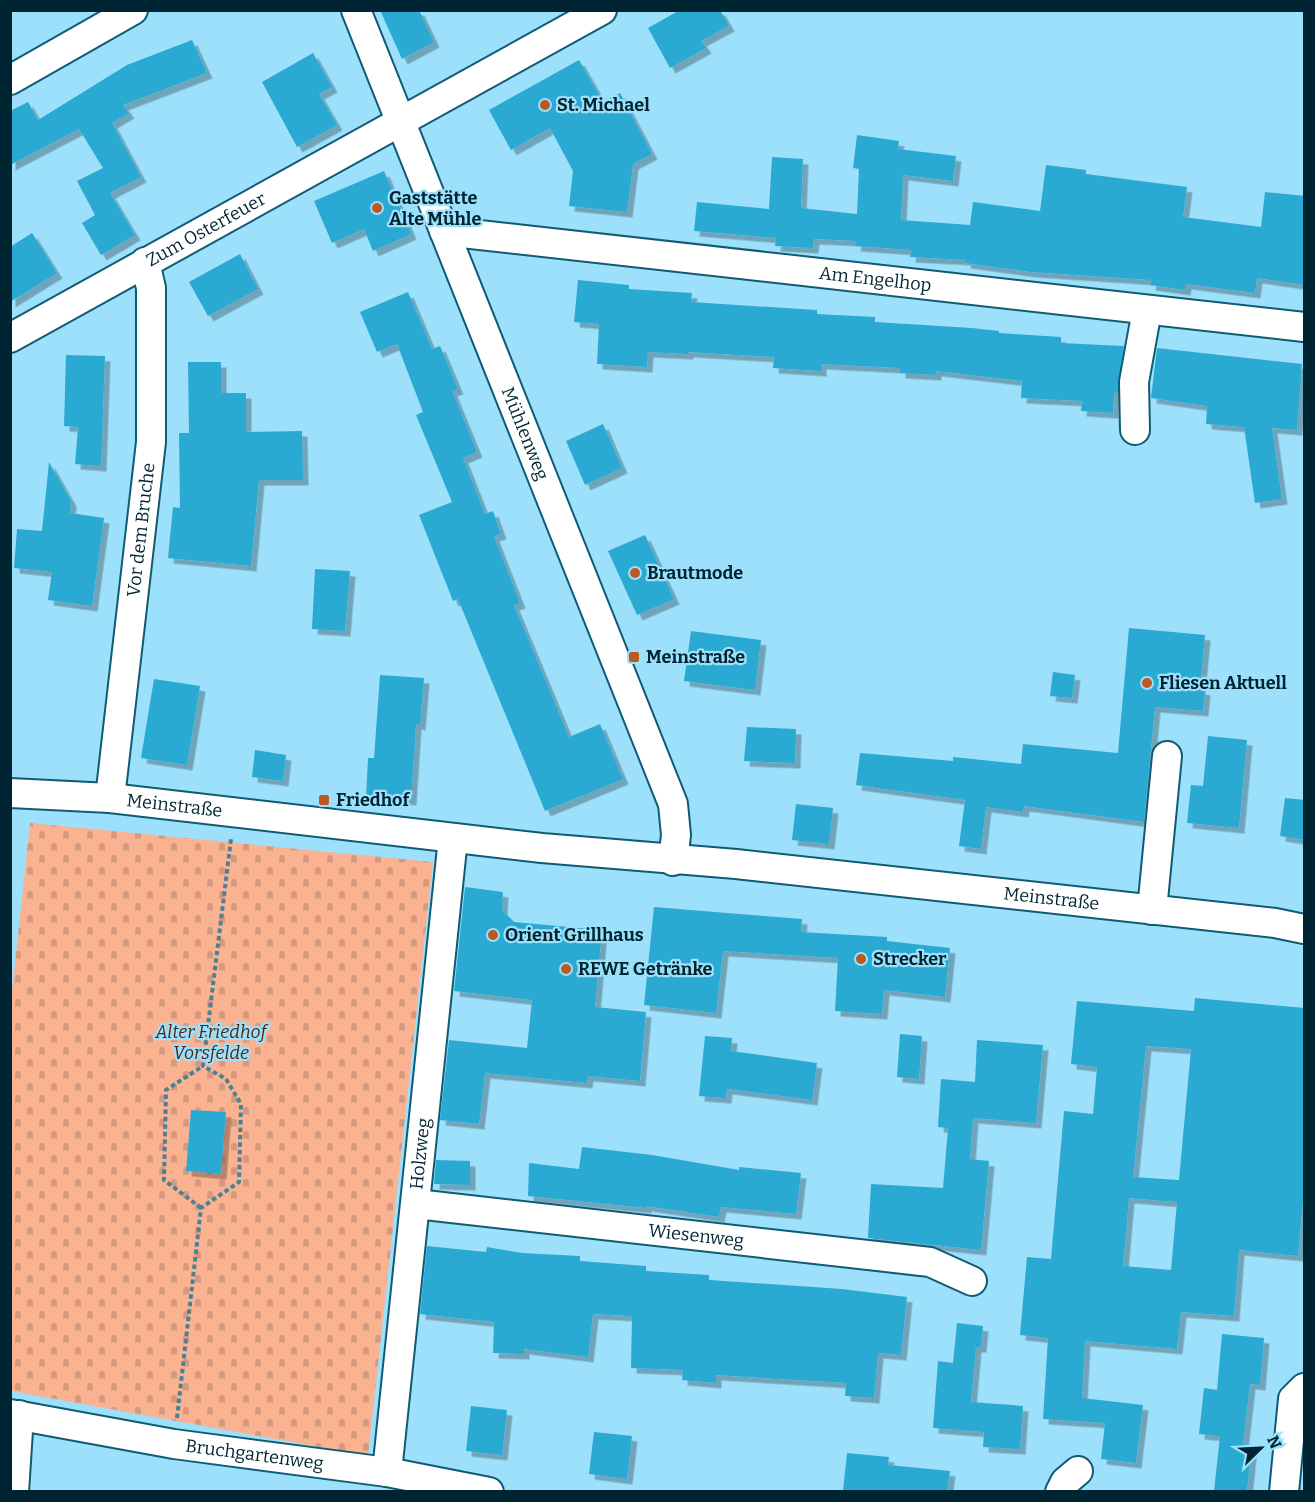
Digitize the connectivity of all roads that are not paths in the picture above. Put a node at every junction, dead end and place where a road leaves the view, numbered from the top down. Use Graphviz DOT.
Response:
graph roads {
  1 [pos="133,10"];
  2 [pos="356,10"];
  3 [pos="602,10"];
  4 [pos="10,80"];
  5 [pos="401,124"];
  6 [pos="444,231"];
  7 [pos="146,262"];
  8 [pos="1147,310"];
  9 [pos="1305,327"];
  10 [pos="10,338"];
  11 [pos="1135,430"];
  12 [pos="1167,756"];
  13 [pos="10,793"];
  14 [pos="110,798"];
  15 [pos="453,838"];
  16 [pos="673,861"];
  17 [pos="1152,910"];
  18 [pos="1305,929"];
  19 [pos="416,1204"];
  20 [pos="972,1281"];
  21 [pos="1305,1389"];
  22 [pos="15,1415"];
  23 [pos="387,1472"];
  24 [pos="14,1491"];
  25 [pos="489,1491"];
  26 [pos="1284,1491"];
  1 -- 4 [label="street"];
  2 -- 5 [label="street, Mühlenweg"];
  3 -- 5 [label="street, Zum Osterfeuer"];
  5 -- 6 [label="street, Mühlenweg"];
  5 -- 7 [label="street, Zum Osterfeuer"];
  6 -- 8 [label="street, Am Engelhop"];
  6 -- 16 [label="street, Mühlenweg"];
  7 -- 10 [label="street, Zum Osterfeuer"];
  7 -- 14 [label="street, Vor dem Bruche"];
  8 -- 9 [label="street, Am Engelhop"];
  8 -- 11 [label="street"];
  12 -- 17 [label="street"];
  13 -- 14 [label="street, Meinstraße"];
  14 -- 15 [label="street, Meinstraße"];
  15 -- 16 [label="street, Meinstraße"];
  15 -- 19 [label="street, Holzweg"];
  16 -- 17 [label="street, Meinstraße"];
  17 -- 18 [label="street, Meinstraße"];
  19 -- 20 [label="street, Wiesenweg"];
  19 -- 23 [label="street, Holzweg"];
  21 -- 26 [label="street"];
  22 -- 23 [label="street, Bruchgartenweg"];
  22 -- 24 [label="street, Bruchgartenweg"];
  23 -- 25 [label="street, Bruchgartenweg"];
}
